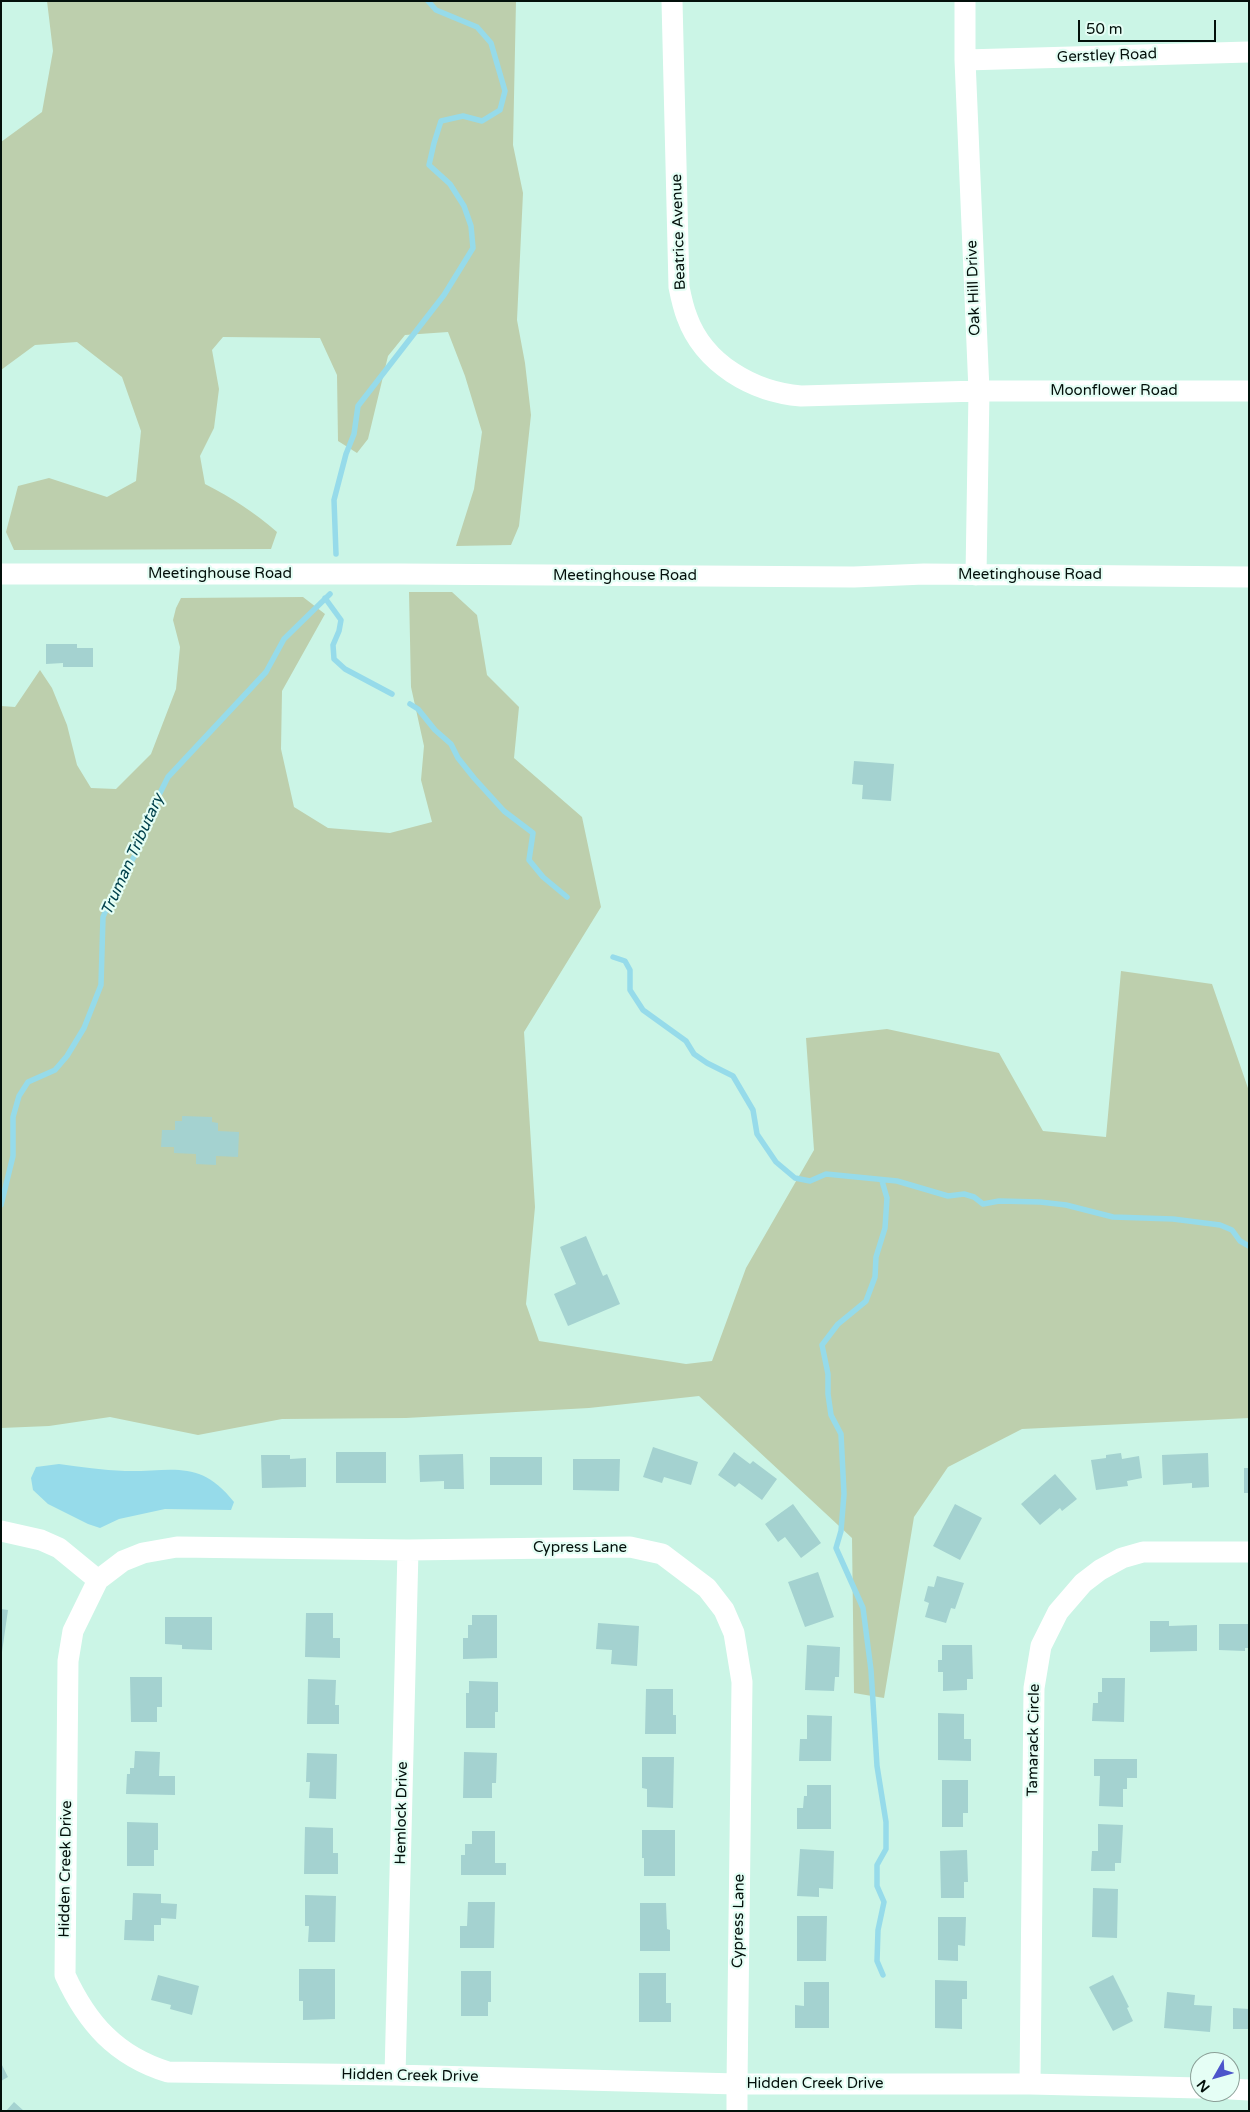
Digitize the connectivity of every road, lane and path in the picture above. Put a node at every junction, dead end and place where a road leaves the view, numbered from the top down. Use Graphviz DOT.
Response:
graph roads {
  1 [pos="672,1"];
  2 [pos="965,1"];
  3 [pos="1249,52"];
  4 [pos="965,60"];
  5 [pos="978,391"];
  6 [pos="1249,391"];
  7 [pos="1,574"];
  8 [pos="976,575"];
  9 [pos="1249,577"];
  10 [pos="1,1531"];
  11 [pos="408,1550"];
  12 [pos="1249,1552"];
  13 [pos="98,1580"];
  14 [pos="395,2076"];
  15 [pos="737,2084"];
  16 [pos="1030,2084"];
  17 [pos="1190,2088"];
  18 [pos="736,2111"];
  1 -- 5 [label="street, Beatrice Avenue"];
  2 -- 4 [label="street, Oak Hill Drive"];
  3 -- 4 [label="street, Gerstley Road"];
  4 -- 5 [label="street, Oak Hill Drive"];
  5 -- 6 [label="street, Moonflower Road"];
  5 -- 8 [label="street, Oak Hill Drive"];
  7 -- 8 [label="street, Meetinghouse Road"];
  8 -- 9 [label="street, Meetinghouse Road"];
  10 -- 13 [label="street"];
  11 -- 13 [label="street, Cypress Lane"];
  11 -- 14 [label="street, Hemlock Drive"];
  11 -- 15 [label="street, Cypress Lane"];
  12 -- 16 [label="street, Tamarack Circle"];
  13 -- 14 [label="street, Hidden Creek Drive"];
  14 -- 15 [label="street, Hidden Creek Drive"];
  15 -- 16 [label="street, Hidden Creek Drive"];
  15 -- 18 [label="street, Cypress Lane"];
  16 -- 17 [label="street, Hidden Creek Drive"];
}
